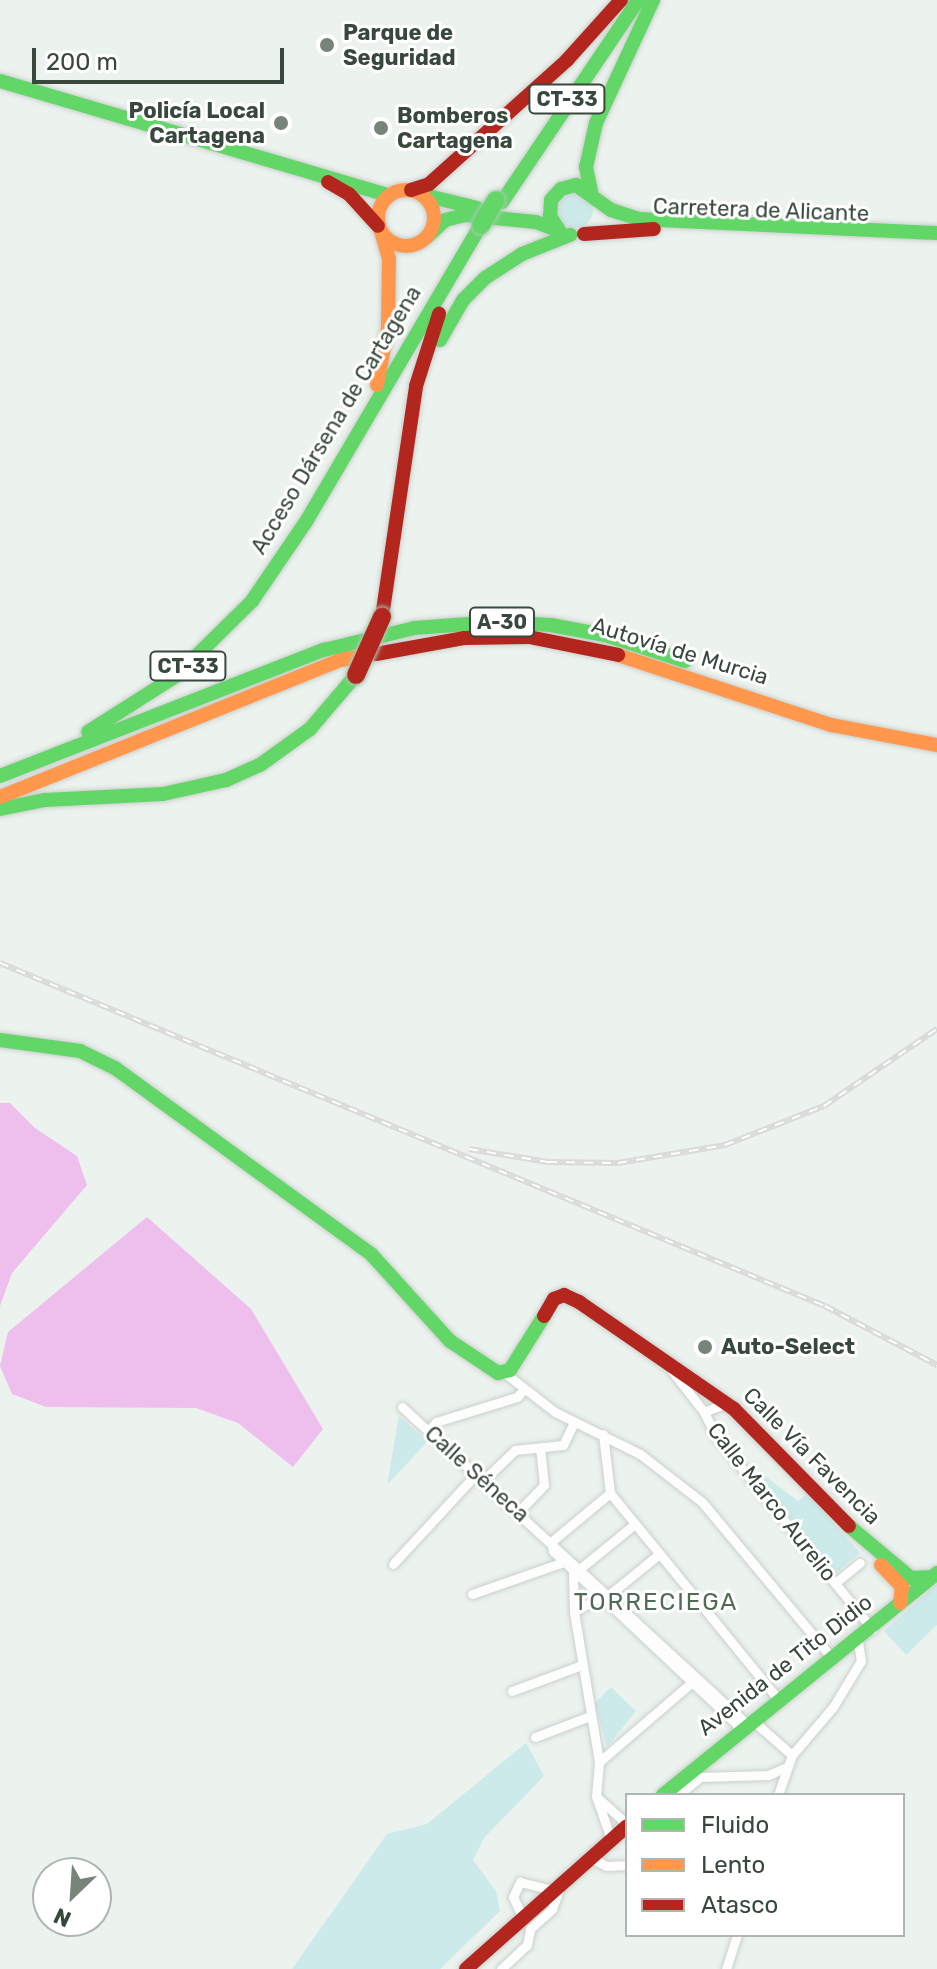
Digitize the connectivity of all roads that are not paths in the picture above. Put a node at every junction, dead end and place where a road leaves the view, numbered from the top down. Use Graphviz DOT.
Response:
graph roads {
  1 [pos="621,0"];
  2 [pos="627,0"];
  3 [pos="638,0"];
  4 [pos="653,0"];
  5 [pos="4,81"];
  6 [pos="284,162"];
  7 [pos="416,191"];
  8 [pos="555,194"];
  9 [pos="388,195"];
  10 [pos="595,195"];
  11 [pos="499,201"];
  12 [pos="485,225"];
  13 [pos="379,228"];
  14 [pos="571,233"];
  15 [pos="937,233"];
  16 [pos="427,237"];
  17 [pos="937,242"];
  18 [pos="321,495"];
  19 [pos="395,538"];
  20 [pos="710,676"];
  21 [pos="937,734"];
  22 [pos="937,745"];
  23 [pos="0,776"];
  24 [pos="0,797"];
  25 [pos="0,809"];
  26 [pos="0,1040"];
  27 [pos="658,1352"];
  28 [pos="506,1374"];
  29 [pos="523,1390"];
  30 [pos="726,1403"];
  31 [pos="402,1407"];
  32 [pos="704,1412"];
  33 [pos="574,1422"];
  34 [pos="429,1430"];
  35 [pos="603,1434"];
  36 [pos="540,1448"];
  37 [pos="481,1476"];
  38 [pos="610,1493"];
  39 [pos="519,1511"];
  40 [pos="635,1524"];
  41 [pos="551,1542"];
  42 [pos="659,1554"];
  43 [pos="867,1557"];
  44 [pos="564,1562"];
  45 [pos="393,1564"];
  46 [pos="577,1569"];
  47 [pos="934,1575"];
  48 [pos="835,1583"];
  49 [pos="907,1590"];
  50 [pos="472,1594"];
  51 [pos="605,1595"];
  52 [pos="574,1612"];
  53 [pos="865,1635"];
  54 [pos="831,1657"];
  55 [pos="582,1665"];
  56 [pos="692,1682"];
  57 [pos="512,1691"];
  58 [pos="777,1698"];
  59 [pos="590,1716"];
  60 [pos="749,1726"];
  61 [pos="535,1737"];
  62 [pos="792,1755"];
  63 [pos="599,1762"];
  64 [pos="787,1767"];
  65 [pos="665,1793"];
  66 [pos="680,1793"];
  67 [pos="779,1793"];
  68 [pos="596,1796"];
  69 [pos="625,1823"];
  70 [pos="625,1827"];
  71 [pos="611,1839"];
  72 [pos="590,1857"];
  73 [pos="625,1865"];
  74 [pos="558,1885"];
  75 [pos="522,1916"];
  76 [pos="504,1934"];
  77 [pos="736,1937"];
  78 [pos="520,1951"];
  79 [pos="466,1969"];
  80 [pos="501,1969"];
  81 [pos="726,1969"];
  1 -- 7 [label="main road"];
  2 -- 11 [label="main road, Acceso Dársena de Cartagena / CT-33"];
  3 -- 11 [label="main road, Acceso Dársena de Cartagena / CT-33"];
  4 -- 10 [label="main road"];
  5 -- 6 [label="main road"];
  6 -- 9 [label="main road"];
  6 -- 13 [label="main road"];
  7 -- 8 [label="main road"];
  7 -- 9 [label="main road"];
  7 -- 16 [label="main road"];
  8 -- 10 [label="main road"];
  8 -- 14 [label="main road"];
  9 -- 13 [label="main road"];
  10 -- 14 [label="main road"];
  10 -- 15 [label="main road, Carretera de Alicante"];
  11 -- 12 [label="main road, Acceso Dársena de Cartagena / CT-33"];
  12 -- 18 [label="main road, Acceso Dársena de Cartagena / CT-33"];
  12 -- 19 [label="main road, Acceso Dársena de Cartagena / CT-33"];
  13 -- 16 [label="main road"];
  13 -- 18 [label="main road"];
  14 -- 16 [label="main road, Carretera de Alicante"];
  14 -- 17 [label="main road, Carretera de Alicante"];
  14 -- 19 [label="main road"];
  18 -- 23 [label="main road, Acceso Dársena de Cartagena / CT-33"];
  19 -- 25 [label="main road, Acceso Dársena de Cartagena / CT-33, bridge"];
  20 -- 21 [label="main road, Autovía de Murcia / A-30"];
  20 -- 22 [label="main road, Autovía de Murcia / A-30"];
  20 -- 23 [label="main road, Autovía de Murcia / A-30"];
  20 -- 24 [label="main road, Autovía de Murcia / A-30"];
  26 -- 28 [label="main road"];
  27 -- 28 [label="main road, Calle Vía Favencia"];
  27 -- 30 [label="main road, Calle Vía Favencia"];
  27 -- 32 [label="street, Calle Marco Aurelio"];
  28 -- 29 [label="street"];
  29 -- 33 [label="street"];
  29 -- 34 [label="street"];
  30 -- 32 [label="street, Calle Marco Aurelio"];
  30 -- 43 [label="main road, Calle Vía Favencia"];
  31 -- 34 [label="street, Calle Séneca"];
  32 -- 48 [label="street, Calle Marco Aurelio"];
  33 -- 35 [label="street"];
  33 -- 36 [label="street"];
  34 -- 37 [label="street, Calle Séneca"];
  35 -- 38 [label="street"];
  35 -- 54 [label="street"];
  36 -- 37 [label="street"];
  36 -- 39 [label="street"];
  37 -- 39 [label="street, Calle Séneca"];
  37 -- 45 [label="street"];
  38 -- 40 [label="street"];
  38 -- 41 [label="street"];
  39 -- 41 [label="street, Calle Séneca"];
  40 -- 42 [label="street"];
  40 -- 46 [label="street"];
  41 -- 44 [label="street, Calle Séneca"];
  41 -- 46 [label="street, Calle Séneca"];
  42 -- 51 [label="street"];
  42 -- 58 [label="street"];
  43 -- 48 [label="street"];
  43 -- 49 [label="main road, Calle Vía Favencia"];
  44 -- 46 [label="street, Calle Séneca"];
  44 -- 50 [label="street"];
  46 -- 51 [label="street, Calle Séneca"];
  46 -- 52 [label="street"];
  47 -- 49 [label="main road, Avenida de Tito Didio"];
  48 -- 53 [label="street, Calle Marco Aurelio"];
  49 -- 53 [label="main road, Avenida de Tito Didio"];
  51 -- 52 [label="street"];
  51 -- 56 [label="street, Calle Séneca"];
  51 -- 60 [label="street, Calle Séneca"];
  52 -- 55 [label="street"];
  53 -- 54 [label="main road, Avenida de Tito Didio"];
  53 -- 62 [label="street"];
  54 -- 58 [label="main road, Avenida de Tito Didio"];
  55 -- 57 [label="street"];
  55 -- 59 [label="street"];
  56 -- 60 [label="street, Calle Séneca"];
  56 -- 63 [label="street"];
  58 -- 60 [label="main road, Avenida de Tito Didio"];
  59 -- 61 [label="street"];
  59 -- 63 [label="street"];
  60 -- 62 [label="street"];
  60 -- 65 [label="main road, Avenida de Tito Didio"];
  62 -- 64 [label="street"];
  63 -- 68 [label="street"];
  64 -- 66 [label="street"];
  64 -- 67 [label="street"];
  68 -- 69 [label="street"];
  68 -- 71 [label="street"];
  70 -- 71 [label="main road"];
  71 -- 72 [label="main road"];
  72 -- 73 [label="street"];
  72 -- 74 [label="main road"];
  74 -- 75 [label="main road"];
  74 -- 75 [label="street"];
  74 -- 78 [label="street"];
  75 -- 76 [label="main road"];
  76 -- 78 [label="street"];
  76 -- 79 [label="main road"];
  77 -- 81 [label="street"];
  78 -- 80 [label="street"];
}
